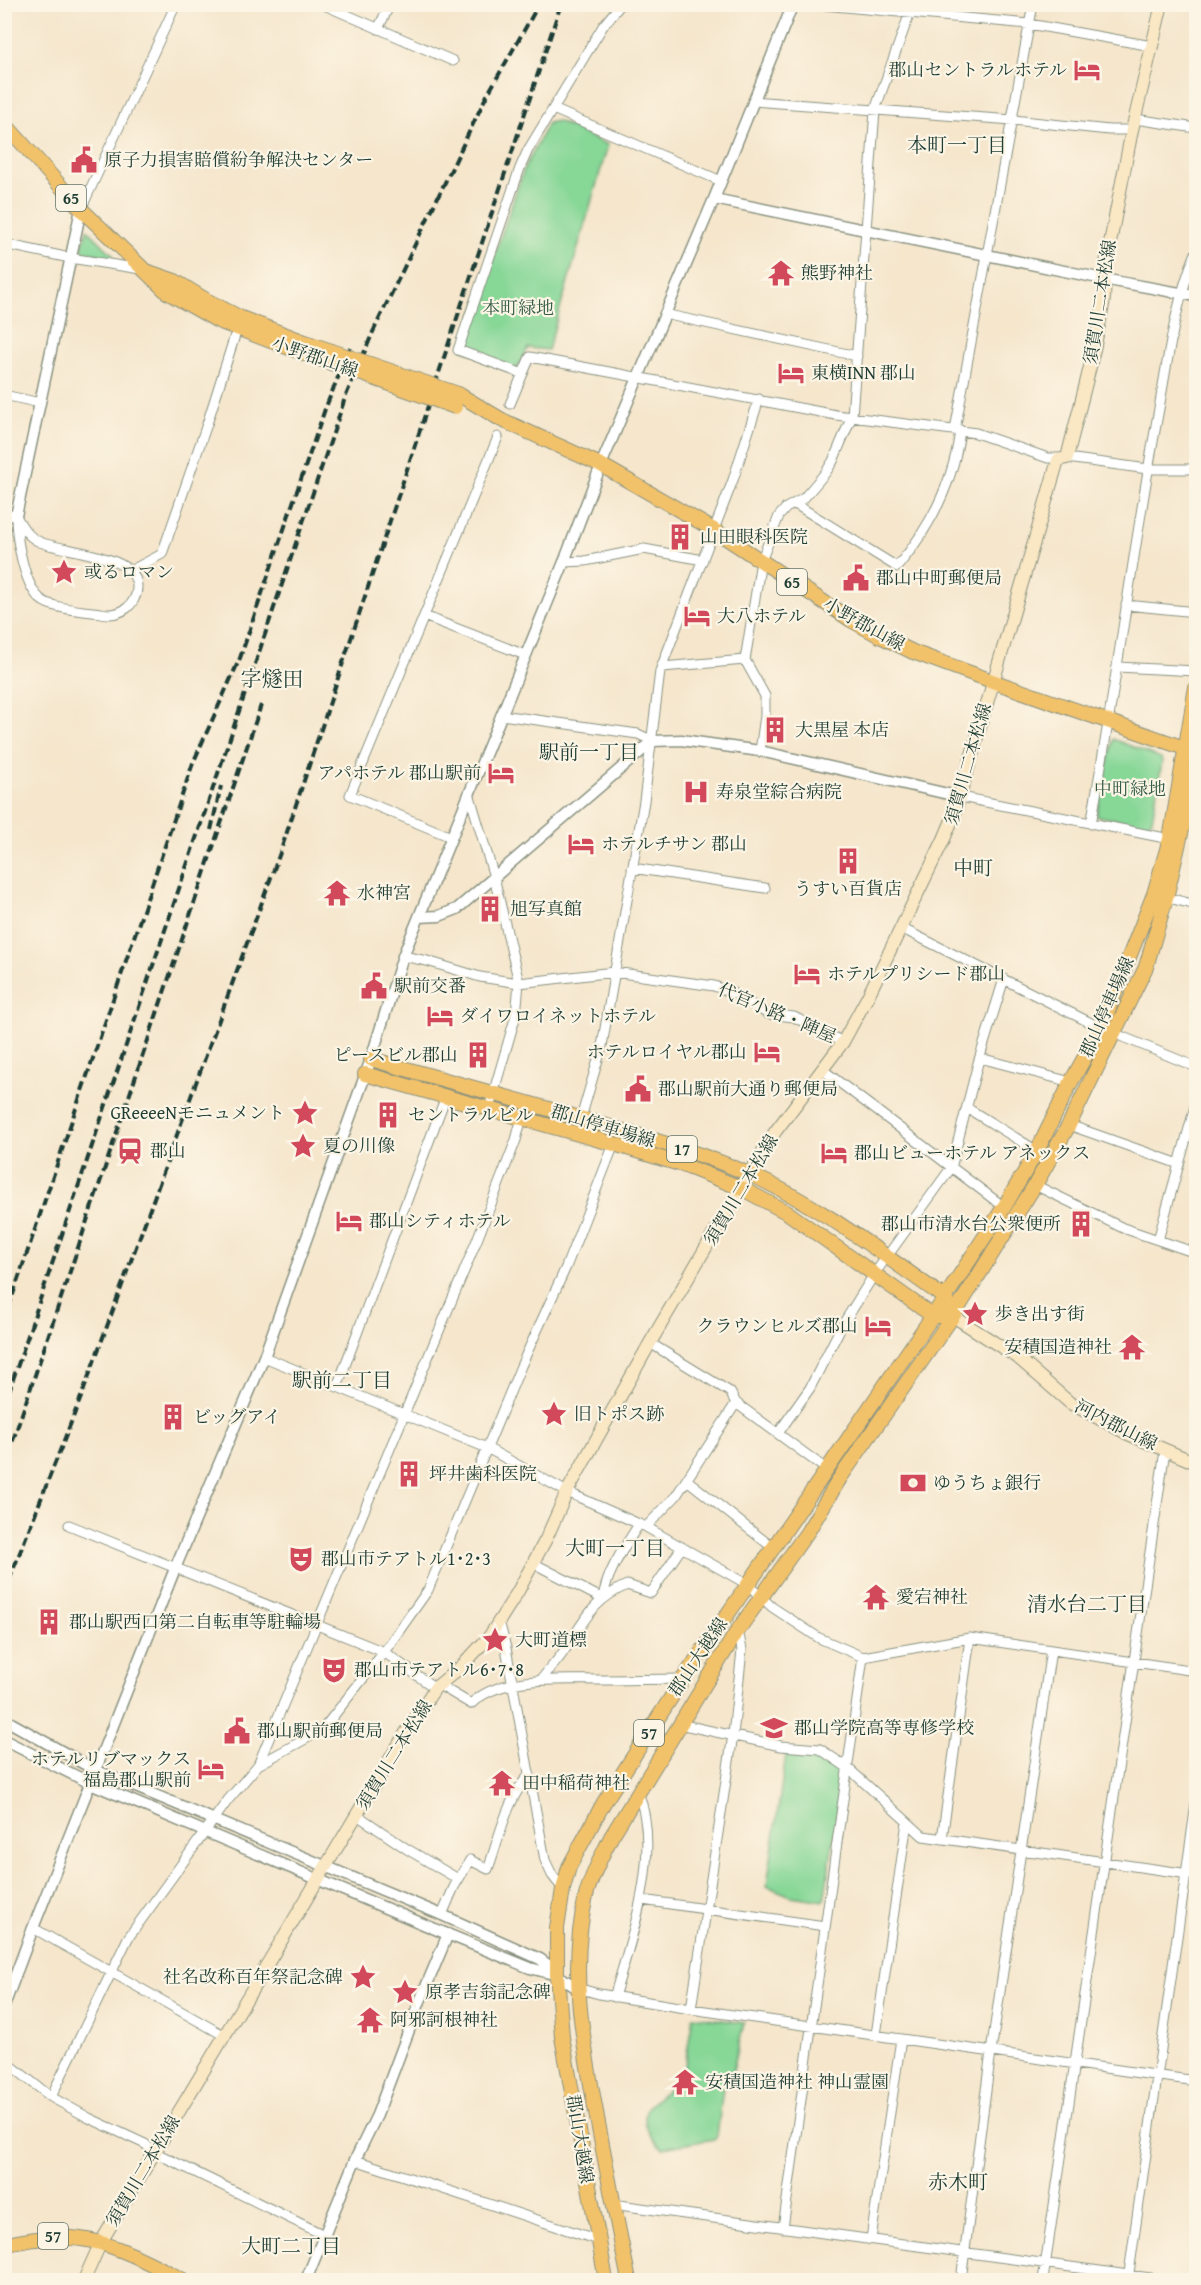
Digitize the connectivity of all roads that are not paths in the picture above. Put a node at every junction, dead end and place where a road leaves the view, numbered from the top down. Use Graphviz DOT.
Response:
graph roads {
  1 [pos="176,4"];
  2 [pos="322,4"];
  3 [pos="390,4"];
  4 [pos="621,4"];
  5 [pos="793,4"];
  6 [pos="812,4"];
  7 [pos="913,4"];
  8 [pos="1033,4"];
  9 [pos="1162,4"];
  10 [pos="909,15"];
  11 [pos="1029,24"];
  12 [pos="378,29"];
  13 [pos="1152,46"];
  14 [pos="453,61"];
  15 [pos="753,100"];
  16 [pos="553,109"];
  17 [pos="875,110"];
  18 [pos="1013,120"];
  19 [pos="4,123"];
  20 [pos="1133,124"];
  21 [pos="1197,128"];
  22 [pos="721,182"];
  23 [pos="714,199"];
  24 [pos="81,209"];
  25 [pos="866,231"];
  26 [pos="4,244"];
  27 [pos="1197,254"];
  28 [pos="988,256"];
  29 [pos="70,258"];
  30 [pos="141,269"];
  31 [pos="1102,279"];
  32 [pos="1183,294"];
  33 [pos="1197,296"];
  34 [pos="664,314"];
  35 [pos="237,329"];
  36 [pos="302,347"];
  37 [pos="856,356"];
  38 [pos="523,374"];
  39 [pos="639,377"];
  40 [pos="4,395"];
  41 [pos="759,399"];
  42 [pos="40,403"];
  43 [pos="510,404"];
  44 [pos="852,416"];
  45 [pos="957,430"];
  46 [pos="498,437"];
  47 [pos="1067,458"];
  48 [pos="602,465"];
  49 [pos="1148,469"];
  50 [pos="1197,469"];
  51 [pos="795,504"];
  52 [pos="4,514"];
  53 [pos="16,516"];
  54 [pos="714,530"];
  55 [pos="703,560"];
  56 [pos="564,561"];
  57 [pos="761,561"];
  58 [pos="130,571"];
  59 [pos="1126,605"];
  60 [pos="1197,612"];
  61 [pos="424,616"];
  62 [pos="525,655"];
  63 [pos="745,660"];
  64 [pos="662,667"];
  65 [pos="1117,667"];
  66 [pos="1197,670"];
  67 [pos="992,681"];
  68 [pos="1197,687"];
  69 [pos="501,715"];
  70 [pos="1110,721"];
  71 [pos="653,741"];
  72 [pos="1190,751"];
  73 [pos="760,752"];
  74 [pos="1197,769"];
  75 [pos="469,793"];
  76 [pos="960,797"];
  77 [pos="1091,824"];
  78 [pos="451,837"];
  79 [pos="1170,839"];
  80 [pos="633,868"];
  81 [pos="494,877"];
  82 [pos="765,888"];
  83 [pos="1160,896"];
  84 [pos="1197,905"];
  85 [pos="419,917"];
  86 [pos="901,928"];
  87 [pos="403,956"];
  88 [pos="614,972"];
  89 [pos="1004,979"];
  90 [pos="519,983"];
  91 [pos="1101,1028"];
  92 [pos="1116,1033"];
  93 [pos="843,1042"];
  94 [pos="980,1058"];
  95 [pos="371,1059"];
  96 [pos="1197,1067"];
  97 [pos="823,1070"];
  98 [pos="365,1074"];
  99 [pos="1071,1082"];
  100 [pos="493,1094"];
  101 [pos="446,1096"];
  102 [pos="1197,1103"];
  103 [pos="489,1108"];
  104 [pos="967,1108"];
  105 [pos="522,1118"];
  106 [pos="581,1118"];
  107 [pos="1070,1125"];
  108 [pos="614,1144"];
  109 [pos="1037,1151"];
  110 [pos="1179,1164"];
  111 [pos="951,1168"];
  112 [pos="749,1174"];
  113 [pos="1035,1185"];
  114 [pos="741,1188"];
  115 [pos="1004,1207"];
  116 [pos="1158,1240"];
  117 [pos="1197,1253"];
  118 [pos="886,1257"];
  119 [pos="875,1274"];
  120 [pos="945,1298"];
  121 [pos="933,1316"];
  122 [pos="952,1316"];
  123 [pos="650,1343"];
  124 [pos="264,1357"];
  125 [pos="337,1387"];
  126 [pos="736,1403"];
  127 [pos="405,1414"];
  128 [pos="779,1432"];
  129 [pos="487,1448"];
  130 [pos="1165,1450"];
  131 [pos="1197,1463"];
  132 [pos="826,1469"];
  133 [pos="687,1480"];
  134 [pos="567,1492"];
  135 [pos="69,1525"];
  136 [pos="643,1526"];
  137 [pos="682,1547"];
  138 [pos="772,1547"];
  139 [pos="533,1563"];
  140 [pos="176,1566"];
  141 [pos="747,1584"];
  142 [pos="761,1597"];
  143 [pos="603,1599"];
  144 [pos="499,1621"];
  145 [pos="318,1625"];
  146 [pos="738,1630"];
  147 [pos="970,1638"];
  148 [pos="1051,1650"];
  149 [pos="384,1652"];
  150 [pos="863,1657"];
  151 [pos="1133,1662"];
  152 [pos="1197,1671"];
  153 [pos="683,1679"];
  154 [pos="541,1680"];
  155 [pos="513,1684"];
  156 [pos="437,1686"];
  157 [pos="4,1719"];
  158 [pos="679,1724"];
  159 [pos="733,1735"];
  160 [pos="4,1740"];
  161 [pos="258,1765"];
  162 [pos="848,1768"];
  163 [pos="95,1770"];
  164 [pos="530,1775"];
  165 [pos="90,1783"];
  166 [pos="638,1792"];
  167 [pos="1197,1804"];
  168 [pos="357,1815"];
  169 [pos="214,1820"];
  170 [pos="907,1822"];
  171 [pos="206,1832"];
  172 [pos="942,1839"];
  173 [pos="1022,1850"];
  174 [pos="1103,1861"];
  175 [pos="325,1867"];
  176 [pos="1186,1874"];
  177 [pos="1197,1875"];
  178 [pos="318,1879"];
  179 [pos="458,1879"];
  180 [pos="563,1889"];
  181 [pos="642,1900"];
  182 [pos="708,1908"];
  183 [pos="442,1915"];
  184 [pos="825,1926"];
  185 [pos="33,1928"];
  186 [pos="448,1934"];
  187 [pos="112,1972"];
  188 [pos="556,1975"];
  189 [pos="577,1988"];
  190 [pos="614,1997"];
  191 [pos="4,2006"];
  192 [pos="691,2009"];
  193 [pos="810,2026"];
  194 [pos="876,2035"];
  195 [pos="225,2036"];
  196 [pos="901,2039"];
  197 [pos="991,2052"];
  198 [pos="4,2060"];
  199 [pos="1075,2063"];
  200 [pos="1158,2075"];
  201 [pos="1197,2081"];
  202 [pos="51,2097"];
  203 [pos="154,2152"];
  204 [pos="355,2160"];
  205 [pos="612,2204"];
  206 [pos="783,2228"];
  207 [pos="326,2236"];
  208 [pos="871,2239"];
  209 [pos="598,2240"];
  210 [pos="101,2242"];
  211 [pos="4,2245"];
  212 [pos="965,2252"];
  213 [pos="1045,2264"];
  214 [pos="1128,2278"];
  215 [pos="84,2280"];
  216 [pos="164,2280"];
  217 [pos="183,2280"];
  218 [pos="306,2280"];
  219 [pos="606,2280"];
  220 [pos="629,2280"];
  221 [pos="961,2280"];
  222 [pos="1043,2280"];
  223 [pos="1165,2280"];
  1 -- 24 [label="street"];
  2 -- 12 [label="street"];
  3 -- 12 [label="street"];
  4 -- 16 [label="street"];
  5 -- 15 [label="street"];
  6 -- 10 [label="street"];
  7 -- 10 [label="street"];
  8 -- 11 [label="street"];
  9 -- 13 [label="main road, 須賀川二本松線"];
  10 -- 11 [label="street"];
  10 -- 17 [label="street"];
  11 -- 13 [label="street"];
  11 -- 18 [label="street"];
  12 -- 14 [label="street"];
  13 -- 20 [label="main road, 須賀川二本松線"];
  15 -- 17 [label="street"];
  15 -- 22 [label="street"];
  16 -- 22 [label="street"];
  16 -- 38 [label="street"];
  17 -- 18 [label="street"];
  17 -- 25 [label="street"];
  18 -- 20 [label="street"];
  18 -- 28 [label="street"];
  19 -- 24 [label="main road, 小野郡山線 / 65"];
  20 -- 21 [label="street"];
  20 -- 31 [label="main road, 須賀川二本松線"];
  22 -- 23 [label="street"];
  23 -- 25 [label="street"];
  23 -- 34 [label="street"];
  24 -- 29 [label="street"];
  24 -- 30 [label="main road, 小野郡山線 / 65"];
  25 -- 28 [label="street"];
  25 -- 37 [label="street"];
  26 -- 29 [label="street"];
  27 -- 32 [label="street"];
  28 -- 31 [label="street"];
  28 -- 45 [label="street"];
  29 -- 30 [label="street"];
  29 -- 42 [label="street"];
  30 -- 35 [label="main road, 小野郡山線 / 65"];
  30 -- 36 [label="main road, 小野郡山線 / 65"];
  31 -- 32 [label="street"];
  31 -- 47 [label="main road, 須賀川二本松線"];
  32 -- 33 [label="street"];
  32 -- 49 [label="street"];
  34 -- 37 [label="street"];
  34 -- 39 [label="street"];
  35 -- 36 [label="main road, 小野郡山線 / 65"];
  35 -- 58 [label="street"];
  36 -- 48 [label="main road, 小野郡山線 / 65, bridge"];
  37 -- 44 [label="street"];
  38 -- 39 [label="street"];
  38 -- 43 [label="street"];
  39 -- 41 [label="street"];
  39 -- 48 [label="street"];
  40 -- 42 [label="street"];
  41 -- 44 [label="street"];
  41 -- 54 [label="street"];
  42 -- 53 [label="street"];
  44 -- 45 [label="street"];
  44 -- 51 [label="street"];
  45 -- 47 [label="street"];
  45 -- 51 [label="street"];
  46 -- 61 [label="street"];
  47 -- 49 [label="street"];
  47 -- 67 [label="main road, 須賀川二本松線"];
  48 -- 54 [label="main road, 小野郡山線 / 65"];
  48 -- 56 [label="street"];
  49 -- 50 [label="street"];
  49 -- 59 [label="street"];
  51 -- 57 [label="street"];
  52 -- 53 [label="street"];
  53 -- 58 [label="street"];
  53 -- 58 [label="street"];
  54 -- 55 [label="street"];
  54 -- 57 [label="main road, 小野郡山線 / 65"];
  55 -- 56 [label="street"];
  55 -- 64 [label="street"];
  56 -- 62 [label="street"];
  57 -- 63 [label="street"];
  57 -- 67 [label="main road, 小野郡山線 / 65"];
  59 -- 60 [label="street"];
  59 -- 65 [label="street"];
  61 -- 62 [label="street"];
  61 -- 78 [label="street"];
  62 -- 69 [label="street"];
  63 -- 64 [label="street"];
  63 -- 73 [label="street"];
  64 -- 71 [label="street"];
  65 -- 66 [label="street"];
  65 -- 70 [label="street"];
  67 -- 70 [label="main road, 小野郡山線 / 65"];
  67 -- 76 [label="main road, 須賀川二本松線"];
  68 -- 72 [label="main road, 郡山停車場線"];
  69 -- 71 [label="street"];
  69 -- 75 [label="street"];
  70 -- 72 [label="main road, 小野郡山線 / 65"];
  70 -- 77 [label="street"];
  71 -- 73 [label="street"];
  71 -- 80 [label="street"];
  71 -- 81 [label="street"];
  72 -- 79 [label="main road, 郡山停車場線"];
  73 -- 76 [label="street"];
  74 -- 83 [label="main road, 郡山停車場線"];
  75 -- 78 [label="street"];
  75 -- 81 [label="street"];
  76 -- 77 [label="street"];
  76 -- 86 [label="main road, 須賀川二本松線"];
  77 -- 79 [label="street"];
  78 -- 85 [label="street"];
  79 -- 83 [label="main road, 郡山停車場線"];
  80 -- 82 [label="street"];
  80 -- 88 [label="street"];
  81 -- 85 [label="street"];
  81 -- 90 [label="street"];
  83 -- 84 [label="street"];
  83 -- 91 [label="main road, 郡山停車場線"];
  83 -- 92 [label="main road, 郡山停車場線"];
  85 -- 87 [label="street"];
  86 -- 89 [label="street"];
  86 -- 93 [label="main road, 須賀川二本松線"];
  87 -- 90 [label="street, 代官小路・陣屋"];
  87 -- 95 [label="street"];
  88 -- 90 [label="street, 代官小路・陣屋"];
  88 -- 93 [label="street, 代官小路・陣屋"];
  88 -- 106 [label="street"];
  89 -- 91 [label="street"];
  89 -- 94 [label="street"];
  90 -- 100 [label="street"];
  91 -- 92 [label="street"];
  91 -- 99 [label="main road, 郡山停車場線"];
  92 -- 96 [label="street"];
  92 -- 107 [label="main road, 郡山停車場線"];
  93 -- 97 [label="main road, 須賀川二本松線"];
  94 -- 99 [label="street"];
  94 -- 104 [label="street"];
  95 -- 98 [label="street"];
  95 -- 100 [label="main road, 郡山停車場線 / 17"];
  97 -- 111 [label="street"];
  97 -- 112 [label="main road, 須賀川二本松線"];
  98 -- 101 [label="main road, 17"];
  98 -- 124 [label="street"];
  99 -- 109 [label="main road, 郡山停車場線"];
  100 -- 103 [label="street"];
  100 -- 106 [label="main road, 郡山停車場線 / 17"];
  101 -- 103 [label="main road, 17"];
  101 -- 125 [label="street"];
  102 -- 110 [label="street"];
  103 -- 105 [label="main road, 17"];
  104 -- 109 [label="street"];
  104 -- 111 [label="street"];
  105 -- 108 [label="main road, 17"];
  105 -- 127 [label="street"];
  106 -- 112 [label="main road, 郡山停車場線 / 17"];
  107 -- 110 [label="street"];
  107 -- 113 [label="main road, 郡山停車場線"];
  108 -- 114 [label="main road, 17"];
  108 -- 129 [label="street"];
  109 -- 115 [label="main road, 郡山停車場線"];
  110 -- 116 [label="street"];
  111 -- 115 [label="street"];
  111 -- 118 [label="street"];
  112 -- 114 [label="main road, 須賀川二本松線"];
  112 -- 118 [label="main road, 郡山停車場線 / 17"];
  113 -- 116 [label="street"];
  113 -- 122 [label="main road, 郡山停車場線"];
  114 -- 119 [label="main road, 17"];
  114 -- 123 [label="main road, 須賀川二本松線"];
  115 -- 120 [label="main road, 郡山停車場線"];
  116 -- 117 [label="street"];
  118 -- 119 [label="street"];
  118 -- 120 [label="main road, 郡山停車場線 / 17"];
  119 -- 121 [label="main road, 17"];
  119 -- 128 [label="street"];
  120 -- 121 [label="main road, 郡山停車場線"];
  120 -- 122 [label="main road"];
  121 -- 122 [label="main road"];
  121 -- 132 [label="main road, 郡山大越線 / 57"];
  122 -- 130 [label="main road, 河内郡山線"];
  122 -- 142 [label="main road, 郡山大越線 / 57"];
  123 -- 126 [label="street"];
  123 -- 134 [label="main road, 須賀川二本松線"];
  124 -- 125 [label="street"];
  124 -- 140 [label="street"];
  125 -- 127 [label="street"];
  126 -- 128 [label="street"];
  126 -- 133 [label="street"];
  127 -- 129 [label="street"];
  127 -- 145 [label="street"];
  128 -- 132 [label="street"];
  129 -- 134 [label="street"];
  129 -- 149 [label="street"];
  130 -- 131 [label="main road, 河内郡山線"];
  130 -- 151 [label="street"];
  132 -- 138 [label="main road, 郡山大越線 / 57"];
  133 -- 136 [label="street"];
  133 -- 138 [label="street"];
  134 -- 136 [label="street"];
  134 -- 139 [label="main road, 須賀川二本松線"];
  135 -- 140 [label="street"];
  136 -- 137 [label="street"];
  136 -- 143 [label="street"];
  137 -- 141 [label="street"];
  137 -- 143 [label="street"];
  138 -- 141 [label="main road, 郡山大越線 / 57"];
  139 -- 143 [label="street"];
  139 -- 144 [label="main road, 須賀川二本松線"];
  140 -- 145 [label="street"];
  140 -- 163 [label="street"];
  141 -- 142 [label="street"];
  141 -- 153 [label="main road, 郡山大越線 / 57"];
  142 -- 146 [label="main road, 郡山大越線 / 57"];
  142 -- 150 [label="street"];
  143 -- 154 [label="street"];
  144 -- 155 [label="street"];
  144 -- 156 [label="main road, 須賀川二本松線"];
  145 -- 149 [label="street"];
  145 -- 161 [label="street"];
  146 -- 158 [label="main road, 郡山大越線 / 57"];
  146 -- 159 [label="street"];
  147 -- 148 [label="street"];
  147 -- 150 [label="street"];
  147 -- 172 [label="street"];
  148 -- 151 [label="street"];
  148 -- 173 [label="street"];
  149 -- 156 [label="street"];
  149 -- 161 [label="street"];
  150 -- 162 [label="street"];
  151 -- 152 [label="street"];
  151 -- 174 [label="street"];
  153 -- 154 [label="street"];
  153 -- 180 [label="main road, 郡山大越線 / 57"];
  154 -- 155 [label="street"];
  155 -- 156 [label="street"];
  155 -- 164 [label="street"];
  156 -- 168 [label="main road, 須賀川二本松線"];
  157 -- 163 [label="street"];
  158 -- 159 [label="street"];
  158 -- 166 [label="main road, 郡山大越線 / 57"];
  159 -- 162 [label="street"];
  159 -- 182 [label="street"];
  160 -- 165 [label="street"];
  161 -- 169 [label="street"];
  162 -- 170 [label="street"];
  162 -- 184 [label="street"];
  163 -- 165 [label="street"];
  163 -- 169 [label="street"];
  164 -- 179 [label="street"];
  164 -- 180 [label="street"];
  165 -- 171 [label="street"];
  165 -- 185 [label="street"];
  166 -- 181 [label="street"];
  166 -- 189 [label="main road, 郡山大越線 / 57"];
  167 -- 176 [label="street"];
  168 -- 175 [label="main road, 須賀川二本松線"];
  168 -- 179 [label="street"];
  169 -- 171 [label="street"];
  169 -- 175 [label="street"];
  170 -- 172 [label="street"];
  170 -- 194 [label="street"];
  171 -- 178 [label="street"];
  171 -- 187 [label="street"];
  172 -- 173 [label="street"];
  173 -- 174 [label="street"];
  173 -- 197 [label="street"];
  174 -- 176 [label="street"];
  174 -- 199 [label="street"];
  175 -- 178 [label="main road, 須賀川二本松線"];
  175 -- 183 [label="street"];
  176 -- 177 [label="street"];
  176 -- 200 [label="street"];
  178 -- 186 [label="street"];
  178 -- 195 [label="main road, 須賀川二本松線"];
  179 -- 183 [label="street"];
  180 -- 188 [label="main road, 郡山大越線 / 57"];
  181 -- 182 [label="street"];
  181 -- 190 [label="street"];
  182 -- 184 [label="street"];
  182 -- 192 [label="street"];
  183 -- 188 [label="street"];
  184 -- 193 [label="street"];
  185 -- 187 [label="street"];
  185 -- 191 [label="street"];
  186 -- 188 [label="street"];
  186 -- 204 [label="street"];
  187 -- 195 [label="street"];
  187 -- 202 [label="street"];
  188 -- 189 [label="street"];
  188 -- 209 [label="main road, 郡山大越線 / 57"];
  189 -- 190 [label="street"];
  189 -- 205 [label="main road, 郡山大越線 / 57"];
  190 -- 192 [label="street"];
  192 -- 193 [label="street"];
  193 -- 194 [label="street"];
  193 -- 206 [label="street"];
  194 -- 196 [label="street"];
  195 -- 203 [label="main road, 須賀川二本松線"];
  196 -- 197 [label="street"];
  196 -- 208 [label="street"];
  197 -- 199 [label="street"];
  197 -- 212 [label="street"];
  198 -- 202 [label="street"];
  199 -- 200 [label="street"];
  199 -- 213 [label="street"];
  200 -- 201 [label="street"];
  200 -- 214 [label="street"];
  202 -- 203 [label="street"];
  203 -- 207 [label="street"];
  203 -- 210 [label="main road, 須賀川二本松線"];
  204 -- 207 [label="street"];
  204 -- 209 [label="street"];
  205 -- 206 [label="street"];
  205 -- 220 [label="main road, 郡山大越線 / 57"];
  206 -- 208 [label="street"];
  207 -- 218 [label="street"];
  208 -- 212 [label="street"];
  209 -- 219 [label="main road, 郡山大越線 / 57"];
  210 -- 211 [label="main road, 57"];
  210 -- 215 [label="main road, 須賀川二本松線"];
  210 -- 216 [label="main road"];
  210 -- 217 [label="main road, 57"];
  212 -- 213 [label="street"];
  212 -- 221 [label="street"];
  213 -- 214 [label="street"];
  213 -- 222 [label="street"];
  214 -- 223 [label="street"];
}
